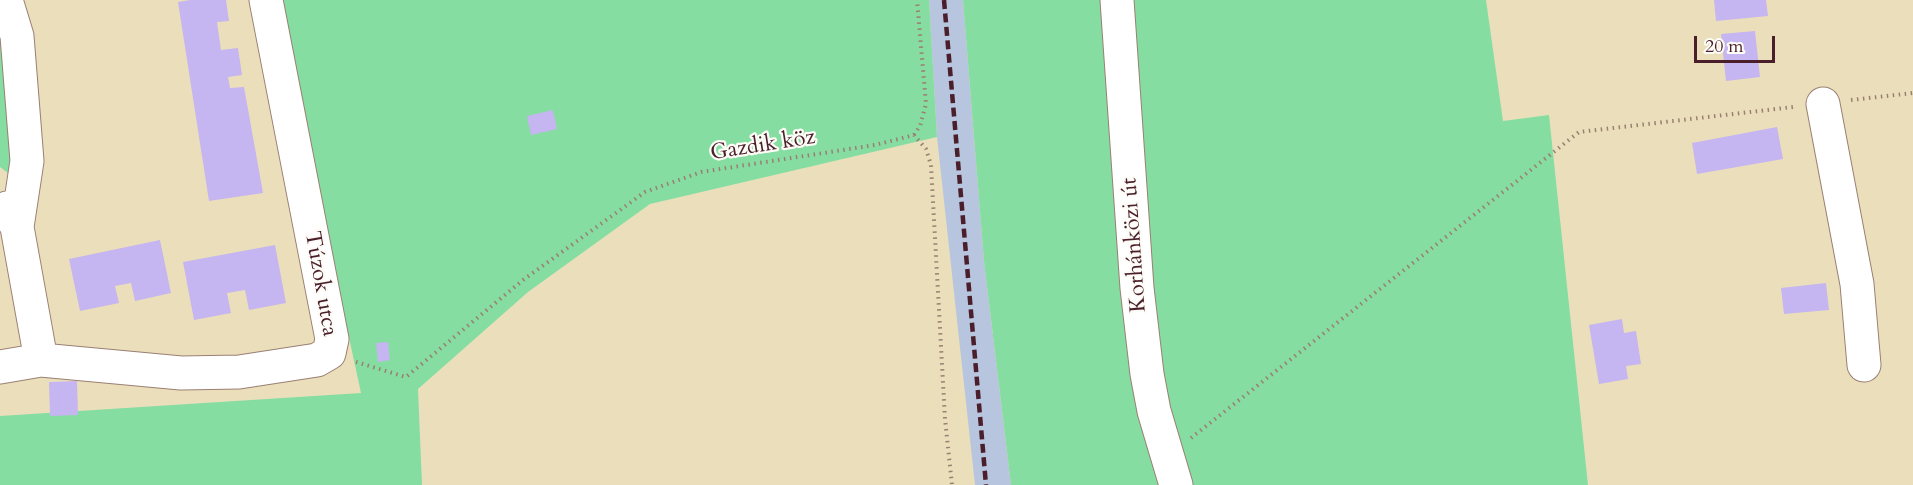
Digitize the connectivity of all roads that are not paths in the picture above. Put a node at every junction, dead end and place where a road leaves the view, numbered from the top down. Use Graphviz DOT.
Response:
graph roads {
  1 [pos="6,0"];
  2 [pos="266,0"];
  3 [pos="1117,0"];
  4 [pos="1823,104"];
  5 [pos="0,196"];
  6 [pos="17,227"];
  7 [pos="41,360"];
  8 [pos="1864,365"];
  9 [pos="0,367"];
  10 [pos="1172,471"];
  1 -- 6 [label="street"];
  2 -- 7 [label="street, Túzok utca"];
  3 -- 10 [label="street, Korhánközi út"];
  4 -- 8 [label="street"];
  5 -- 6 [label="street"];
  6 -- 7 [label="street"];
  7 -- 9 [label="street, Túzok utca"];
}
